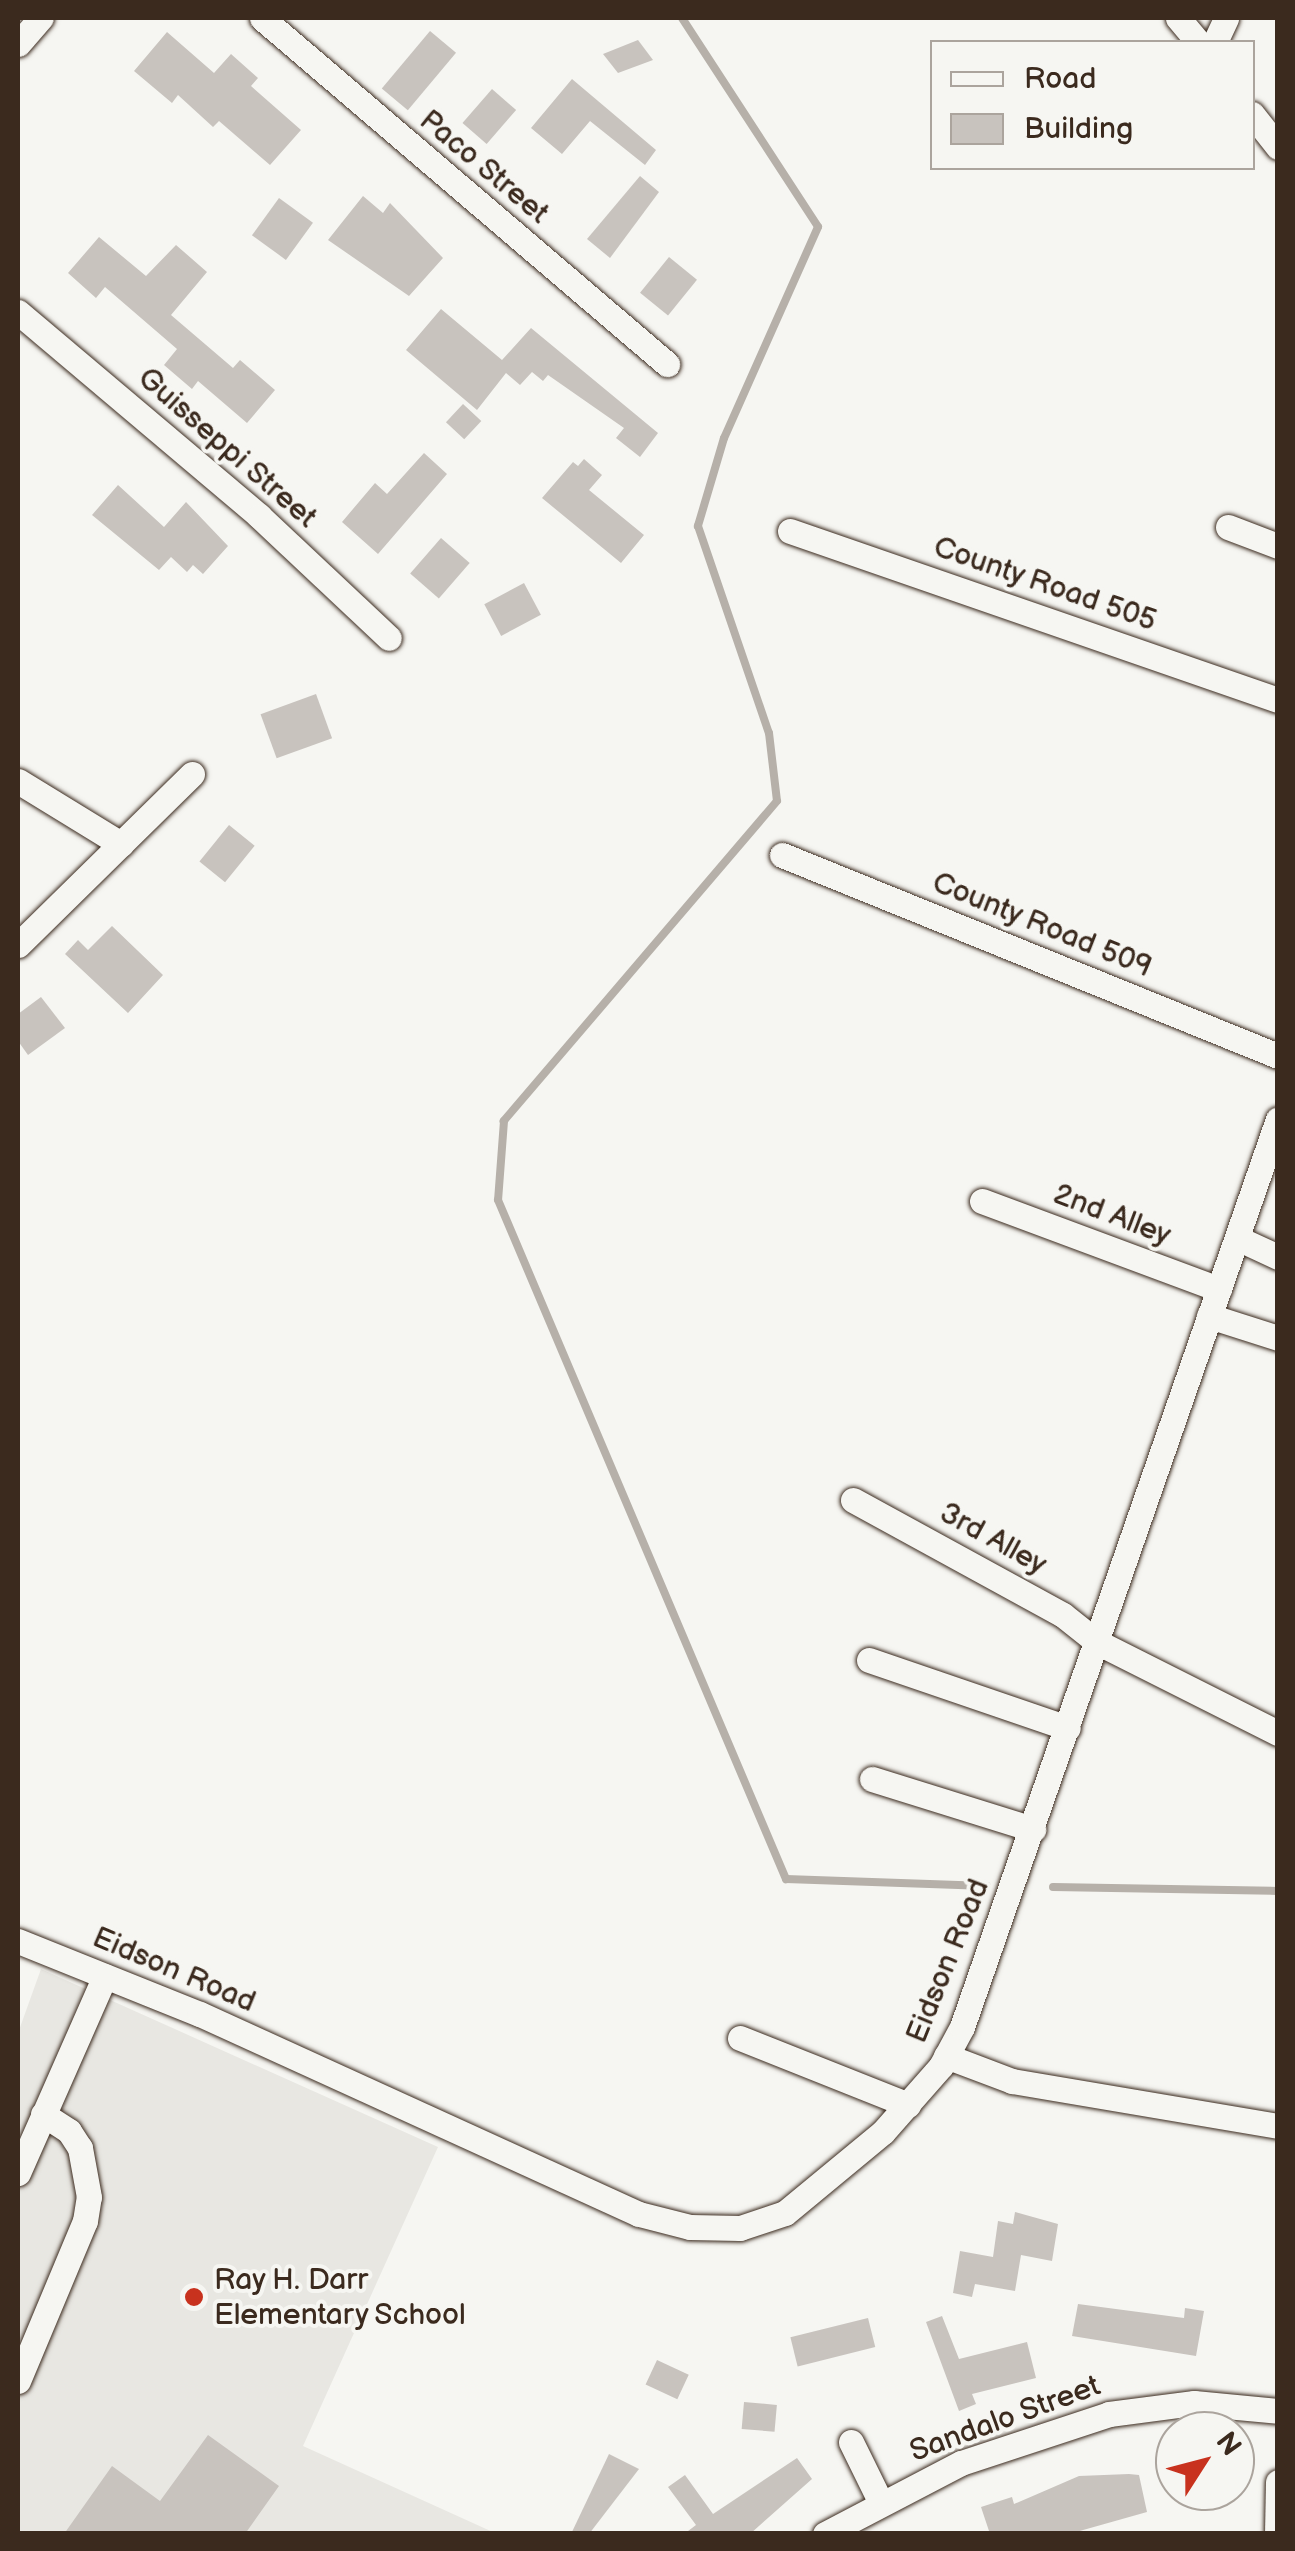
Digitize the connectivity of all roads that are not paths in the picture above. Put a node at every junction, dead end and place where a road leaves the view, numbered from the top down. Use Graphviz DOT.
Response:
graph roads {
  1 [pos="41,18"];
  2 [pos="262,18"];
  3 [pos="1178,18"];
  4 [pos="1196,40"];
  5 [pos="18,44"];
  6 [pos="1255,118"];
  7 [pos="1278,147"];
  8 [pos="18,312"];
  9 [pos="666,364"];
  10 [pos="1228,527"];
  11 [pos="790,531"];
  12 [pos="1278,546"];
  13 [pos="389,638"];
  14 [pos="1278,700"];
  15 [pos="192,774"];
  16 [pos="18,781"];
  17 [pos="121,844"];
  18 [pos="782,855"];
  19 [pos="18,945"];
  20 [pos="1278,1056"];
  21 [pos="1278,1119"];
  22 [pos="1272,1151"];
  23 [pos="982,1201"];
  24 [pos="1237,1238"];
  25 [pos="1278,1257"];
  26 [pos="1219,1288"];
  27 [pos="1209,1316"];
  28 [pos="1278,1338"];
  29 [pos="853,1500"];
  30 [pos="1098,1642"];
  31 [pos="869,1660"];
  32 [pos="1068,1728"];
  33 [pos="1278,1732"];
  34 [pos="872,1778"];
  35 [pos="1033,1830"];
  36 [pos="18,1941"];
  37 [pos="105,1976"];
  38 [pos="740,2038"];
  39 [pos="946,2056"];
  40 [pos="908,2104"];
  41 [pos="44,2114"];
  42 [pos="1278,2126"];
  43 [pos="18,2173"];
  44 [pos="18,2381"];
  45 [pos="1278,2411"];
  46 [pos="852,2442"];
  47 [pos="1278,2482"];
  48 [pos="880,2501"];
  49 [pos="825,2534"];
  50 [pos="1277,2534"];
  1 -- 5 [label="street"];
  2 -- 9 [label="street, Paco Street"];
  3 -- 4 [label="street"];
  6 -- 7 [label="street"];
  8 -- 13 [label="street, Guisseppi Street"];
  10 -- 12 [label="street"];
  11 -- 14 [label="street, County Road 505"];
  15 -- 17 [label="street"];
  16 -- 17 [label="street"];
  17 -- 19 [label="street"];
  18 -- 20 [label="street, County Road 509"];
  21 -- 22 [label="street, Eidson Road"];
  22 -- 24 [label="street, Eidson Road"];
  23 -- 26 [label="street, 2nd Alley"];
  24 -- 25 [label="street"];
  24 -- 26 [label="street, Eidson Road"];
  26 -- 27 [label="street, Eidson Road"];
  27 -- 28 [label="street"];
  27 -- 30 [label="street, Eidson Road"];
  29 -- 30 [label="street, 3rd Alley"];
  30 -- 32 [label="street, Eidson Road"];
  30 -- 33 [label="street, 3rd Alley"];
  31 -- 32 [label="street"];
  32 -- 35 [label="street, Eidson Road"];
  34 -- 35 [label="street"];
  35 -- 39 [label="street, Eidson Road"];
  36 -- 37 [label="street, Eidson Road"];
  37 -- 40 [label="street, Eidson Road"];
  37 -- 41 [label="street"];
  38 -- 40 [label="street"];
  39 -- 40 [label="street, Eidson Road"];
  39 -- 42 [label="street"];
  41 -- 43 [label="street"];
  41 -- 44 [label="street"];
  45 -- 48 [label="street, Sandalo Street"];
  46 -- 48 [label="street"];
  47 -- 50 [label="street"];
  48 -- 49 [label="street, Sandalo Street"];
}
